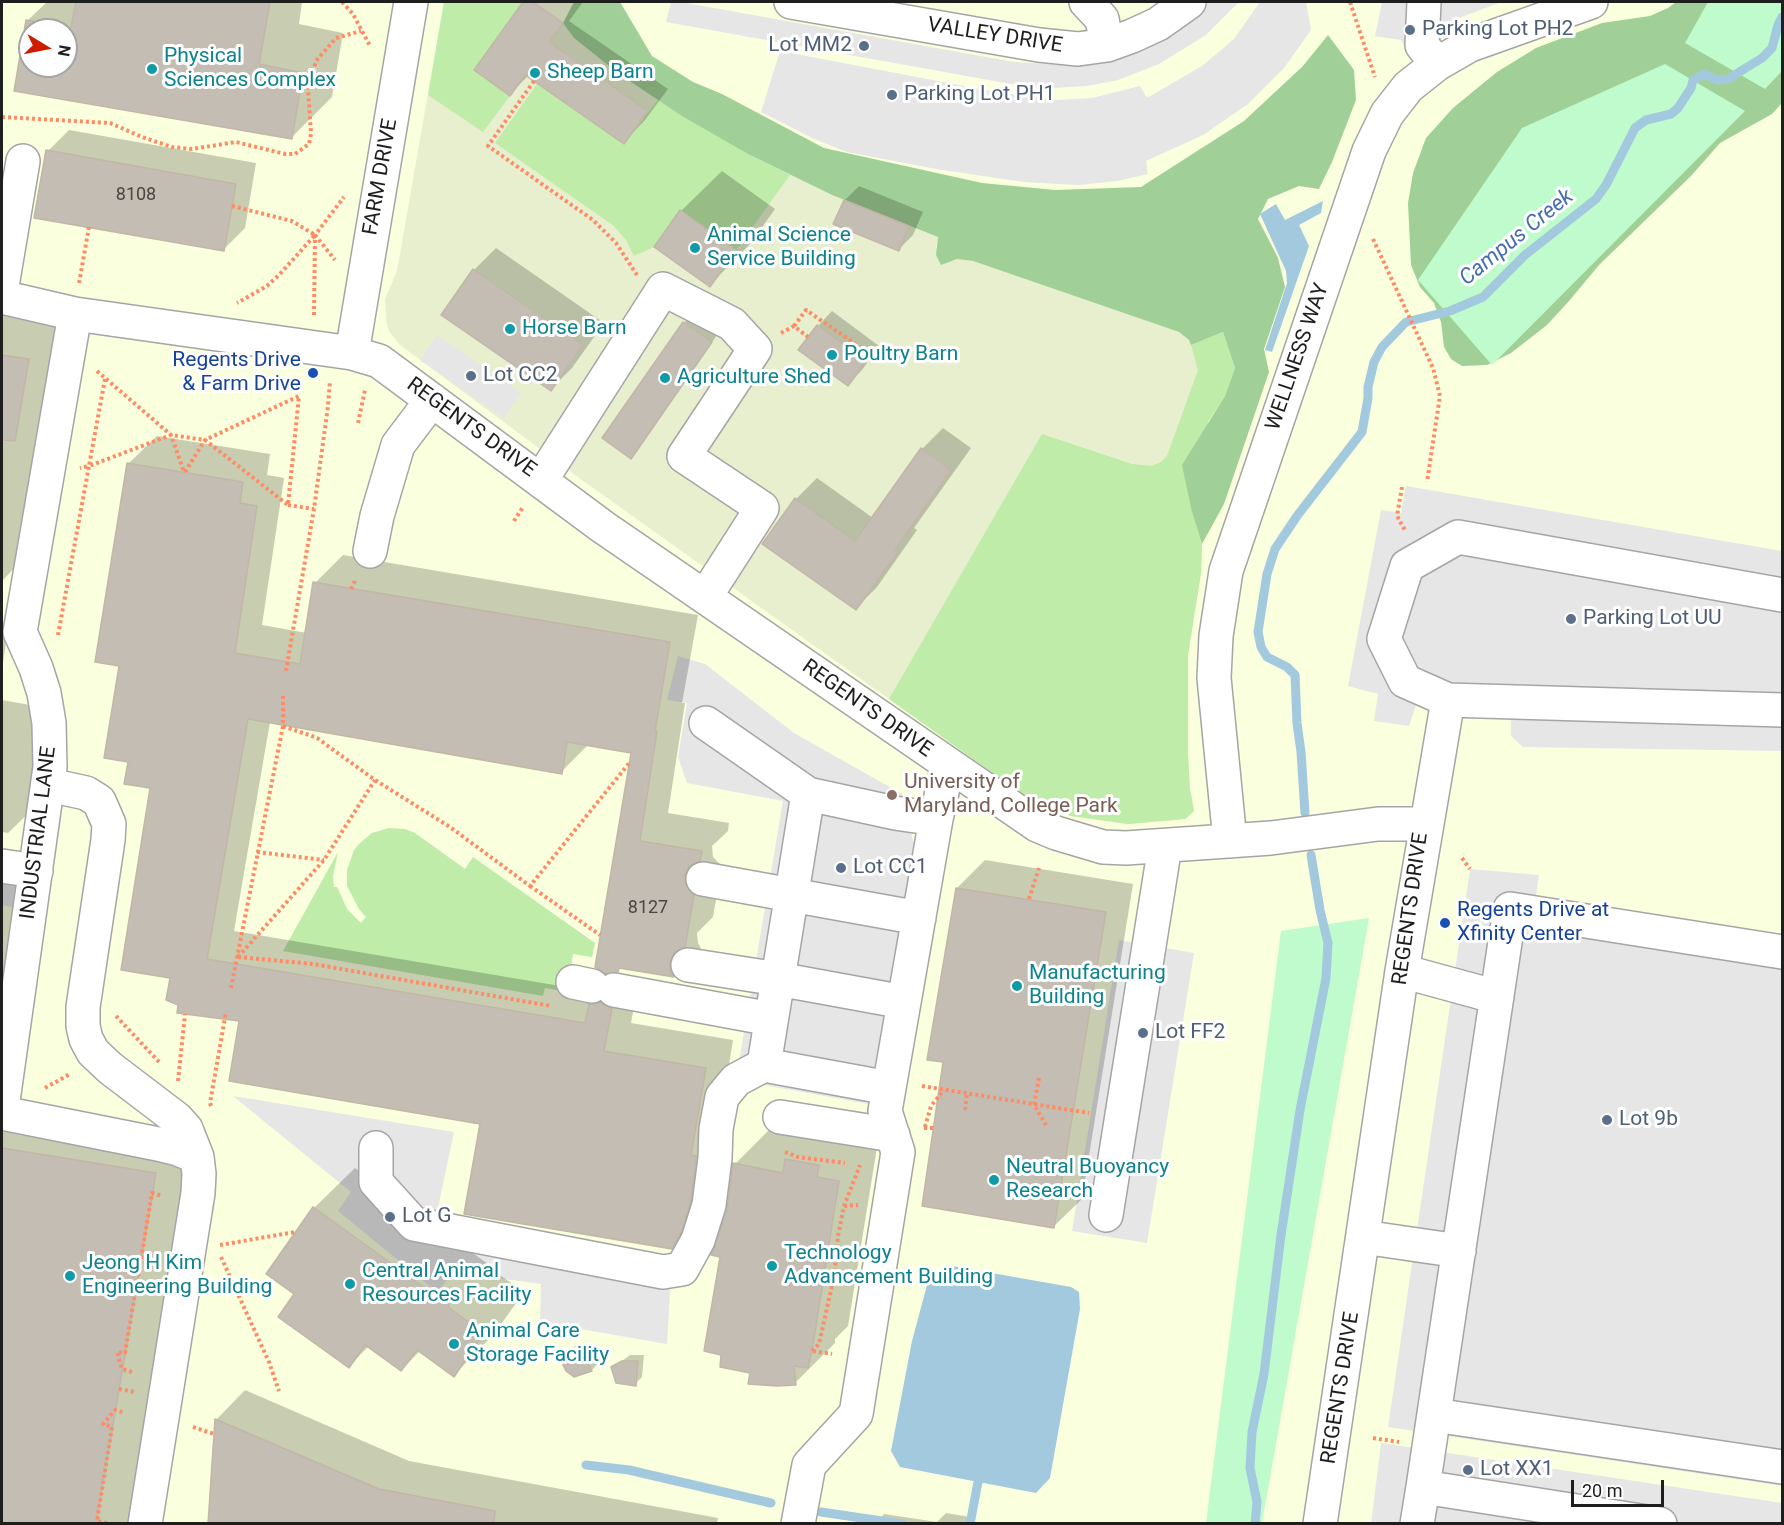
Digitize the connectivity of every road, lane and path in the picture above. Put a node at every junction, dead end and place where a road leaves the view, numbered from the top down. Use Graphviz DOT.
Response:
graph roads {
  1 [pos="342,2"];
  2 [pos="411,2"];
  3 [pos="791,2"];
  4 [pos="1086,2"];
  5 [pos="1189,2"];
  6 [pos="1350,2"];
  7 [pos="1424,2"];
  8 [pos="1591,2"];
  9 [pos="361,31"];
  10 [pos="1107,45"];
  11 [pos="373,54"];
  12 [pos="1437,64"];
  13 [pos="534,81"];
  14 [pos="1376,81"];
  15 [pos="2,117"];
  16 [pos="23,161"];
  17 [pos="349,191"];
  18 [pos="232,206"];
  19 [pos="88,228"];
  20 [pos="315,235"];
  21 [pos="1379,252"];
  22 [pos="340,266"];
  23 [pos="2,286"];
  24 [pos="660,295"];
  25 [pos="2,297"];
  26 [pos="77,301"];
  27 [pos="230,307"];
  28 [pos="314,315"];
  29 [pos="794,326"];
  30 [pos="900,356"];
  31 [pos="350,369"];
  32 [pos="96,370"];
  33 [pos="105,379"];
  34 [pos="432,400"];
  35 [pos="358,423"];
  36 [pos="171,435"];
  37 [pos="205,440"];
  38 [pos="89,466"];
  39 [pos="47,474"];
  40 [pos="541,480"];
  41 [pos="1427,482"];
  42 [pos="1402,487"];
  43 [pos="288,505"];
  44 [pos="314,509"];
  45 [pos="370,551"];
  46 [pos="1421,558"];
  47 [pos="1782,595"];
  48 [pos="705,597"];
  49 [pos="11,630"];
  50 [pos="56,642"];
  51 [pos="286,671"];
  52 [pos="283,694"];
  53 [pos="1448,700"];
  54 [pos="1782,710"];
  55 [pos="706,723"];
  56 [pos="283,726"];
  57 [pos="630,762"];
  58 [pos="948,765"];
  59 [pos="616,776"];
  60 [pos="625,777"];
  61 [pos="375,780"];
  62 [pos="49,785"];
  63 [pos="808,794"];
  64 [pos="936,819"];
  65 [pos="1427,824"];
  66 [pos="1230,841"];
  67 [pos="1165,846"];
  68 [pos="257,852"];
  69 [pos="1462,858"];
  70 [pos="324,860"];
  71 [pos="2,866"];
  72 [pos="1039,868"];
  73 [pos="1470,869"];
  74 [pos="36,871"];
  75 [pos="703,879"];
  76 [pos="530,886"];
  77 [pos="793,895"];
  78 [pos="1029,899"];
  79 [pos="919,918"];
  80 [pos="600,935"];
  81 [pos="1782,952"];
  82 [pos="238,957"];
  83 [pos="688,965"];
  84 [pos="1402,971"];
  85 [pos="778,978"];
  86 [pos="593,986"];
  87 [pos="231,988"];
  88 [pos="1497,997"];
  89 [pos="904,1002"];
  90 [pos="552,1006"];
  91 [pos="112,1012"];
  92 [pos="185,1014"];
  93 [pos="771,1019"];
  94 [pos="764,1065"];
  95 [pos="164,1066"];
  96 [pos="171,1074"];
  97 [pos="1039,1078"];
  98 [pos="889,1088"];
  99 [pos="944,1090"];
  100 [pos="967,1094"];
  101 [pos="1035,1105"];
  102 [pos="2,1108"];
  103 [pos="965,1110"];
  104 [pos="2,1113"];
  105 [pos="1092,1113"];
  106 [pos="780,1117"];
  107 [pos="1046,1125"];
  108 [pos="925,1127"];
  109 [pos="895,1148"];
  110 [pos="376,1149"];
  111 [pos="197,1157"];
  112 [pos="860,1165"];
  113 [pos="163,1196"];
  114 [pos="1106,1215"];
  115 [pos="295,1232"];
  116 [pos="1363,1237"];
  117 [pos="216,1246"];
  118 [pos="1459,1251"];
  119 [pos="221,1256"];
  120 [pos="835,1354"];
  121 [pos="132,1372"];
  122 [pos="119,1389"];
  123 [pos="129,1391"];
  124 [pos="279,1391"];
  125 [pos="125,1413"];
  126 [pos="1434,1415"];
  127 [pos="187,1425"];
  128 [pos="214,1434"];
  129 [pos="1782,1467"];
  130 [pos="1423,1487"];
  131 [pos="1509,1512"];
  132 [pos="107,1523"];
  133 [pos="145,1524"];
  134 [pos="798,1524"];
  135 [pos="1320,1524"];
  136 [pos="1417,1524"];
  137 [pos="1660,1524"];
  1 -- 9 [label="path"];
  2 -- 31 [label="street, FARM DRIVE"];
  3 -- 10 [label="street, VALLEY DRIVE"];
  4 -- 10 [label="street"];
  5 -- 10 [label="street, VALLEY DRIVE"];
  6 -- 14 [label="path"];
  7 -- 12 [label="street"];
  8 -- 12 [label="street, WELLNESS WAY"];
  9 -- 11 [label="path"];
  9 -- 15 [label="path"];
  12 -- 66 [label="street, WELLNESS WAY"];
  13 -- 24 [label="path"];
  16 -- 23 [label="street"];
  17 -- 20 [label="path"];
  18 -- 20 [label="path"];
  19 -- 26 [label="path"];
  20 -- 22 [label="path"];
  20 -- 27 [label="path"];
  20 -- 28 [label="path"];
  21 -- 41 [label="path"];
  24 -- 40 [label="street"];
  24 -- 48 [label="street"];
  25 -- 26 [label="street, REGENTS DRIVE"];
  26 -- 31 [label="street, REGENTS DRIVE"];
  26 -- 39 [label="street, INDUSTRIAL LANE"];
  29 -- 30 [label="path"];
  31 -- 34 [label="street, REGENTS DRIVE"];
  31 -- 35 [label="path"];
  31 -- 44 [label="path"];
  32 -- 33 [label="path"];
  33 -- 36 [label="path"];
  33 -- 38 [label="path"];
  34 -- 40 [label="street, REGENTS DRIVE"];
  34 -- 45 [label="street"];
  36 -- 37 [label="path"];
  36 -- 37 [label="path"];
  36 -- 38 [label="path"];
  37 -- 43 [label="path"];
  37 -- 43 [label="path"];
  38 -- 39 [label="path"];
  38 -- 50 [label="path"];
  39 -- 49 [label="street, INDUSTRIAL LANE"];
  40 -- 48 [label="street, REGENTS DRIVE"];
  42 -- 46 [label="path"];
  43 -- 44 [label="path"];
  44 -- 51 [label="path"];
  46 -- 47 [label="street"];
  46 -- 53 [label="street"];
  48 -- 58 [label="street, REGENTS DRIVE"];
  49 -- 62 [label="street, INDUSTRIAL LANE"];
  52 -- 56 [label="path"];
  53 -- 54 [label="street"];
  53 -- 65 [label="street"];
  55 -- 63 [label="street"];
  56 -- 61 [label="path"];
  56 -- 68 [label="path"];
  57 -- 59 [label="path"];
  58 -- 64 [label="street"];
  58 -- 67 [label="street, REGENTS DRIVE"];
  59 -- 60 [label="path"];
  59 -- 76 [label="path"];
  61 -- 70 [label="path"];
  61 -- 76 [label="path"];
  62 -- 74 [label="street, INDUSTRIAL LANE"];
  62 -- 111 [label="street"];
  63 -- 64 [label="street"];
  63 -- 77 [label="street"];
  64 -- 79 [label="street"];
  65 -- 66 [label="street, REGENTS DRIVE"];
  65 -- 84 [label="street, REGENTS DRIVE"];
  66 -- 67 [label="street, REGENTS DRIVE"];
  67 -- 114 [label="street"];
  68 -- 70 [label="path"];
  68 -- 82 [label="path"];
  69 -- 73 [label="path"];
  70 -- 82 [label="path"];
  71 -- 74 [label="street"];
  72 -- 78 [label="path"];
  74 -- 102 [label="street, INDUSTRIAL LANE"];
  75 -- 77 [label="street"];
  76 -- 80 [label="path"];
  77 -- 79 [label="street"];
  77 -- 85 [label="street"];
  79 -- 89 [label="street"];
  81 -- 88 [label="street"];
  82 -- 87 [label="path"];
  82 -- 90 [label="path"];
  83 -- 85 [label="street"];
  84 -- 88 [label="street"];
  84 -- 116 [label="street, REGENTS DRIVE"];
  85 -- 89 [label="street"];
  85 -- 93 [label="street"];
  86 -- 93 [label="street"];
  88 -- 118 [label="street"];
  89 -- 98 [label="street"];
  91 -- 95 [label="path"];
  92 -- 96 [label="path"];
  93 -- 94 [label="street"];
  94 -- 98 [label="street"];
  94 -- 110 [label="street"];
  97 -- 101 [label="path"];
  98 -- 99 [label="path"];
  98 -- 109 [label="street"];
  99 -- 100 [label="path"];
  99 -- 108 [label="path"];
  100 -- 101 [label="path"];
  100 -- 103 [label="path"];
  101 -- 105 [label="path"];
  101 -- 107 [label="path"];
  104 -- 111 [label="street"];
  106 -- 109 [label="street"];
  109 -- 134 [label="street"];
  111 -- 133 [label="street"];
  112 -- 120 [label="path"];
  113 -- 121 [label="path"];
  115 -- 117 [label="path"];
  116 -- 118 [label="street"];
  116 -- 135 [label="street, REGENTS DRIVE"];
  118 -- 126 [label="street"];
  119 -- 124 [label="path"];
  122 -- 123 [label="path"];
  125 -- 132 [label="path"];
  126 -- 129 [label="street"];
  126 -- 130 [label="street"];
  127 -- 128 [label="path"];
  130 -- 131 [label="street"];
  130 -- 136 [label="street"];
  131 -- 137 [label="street"];
}
